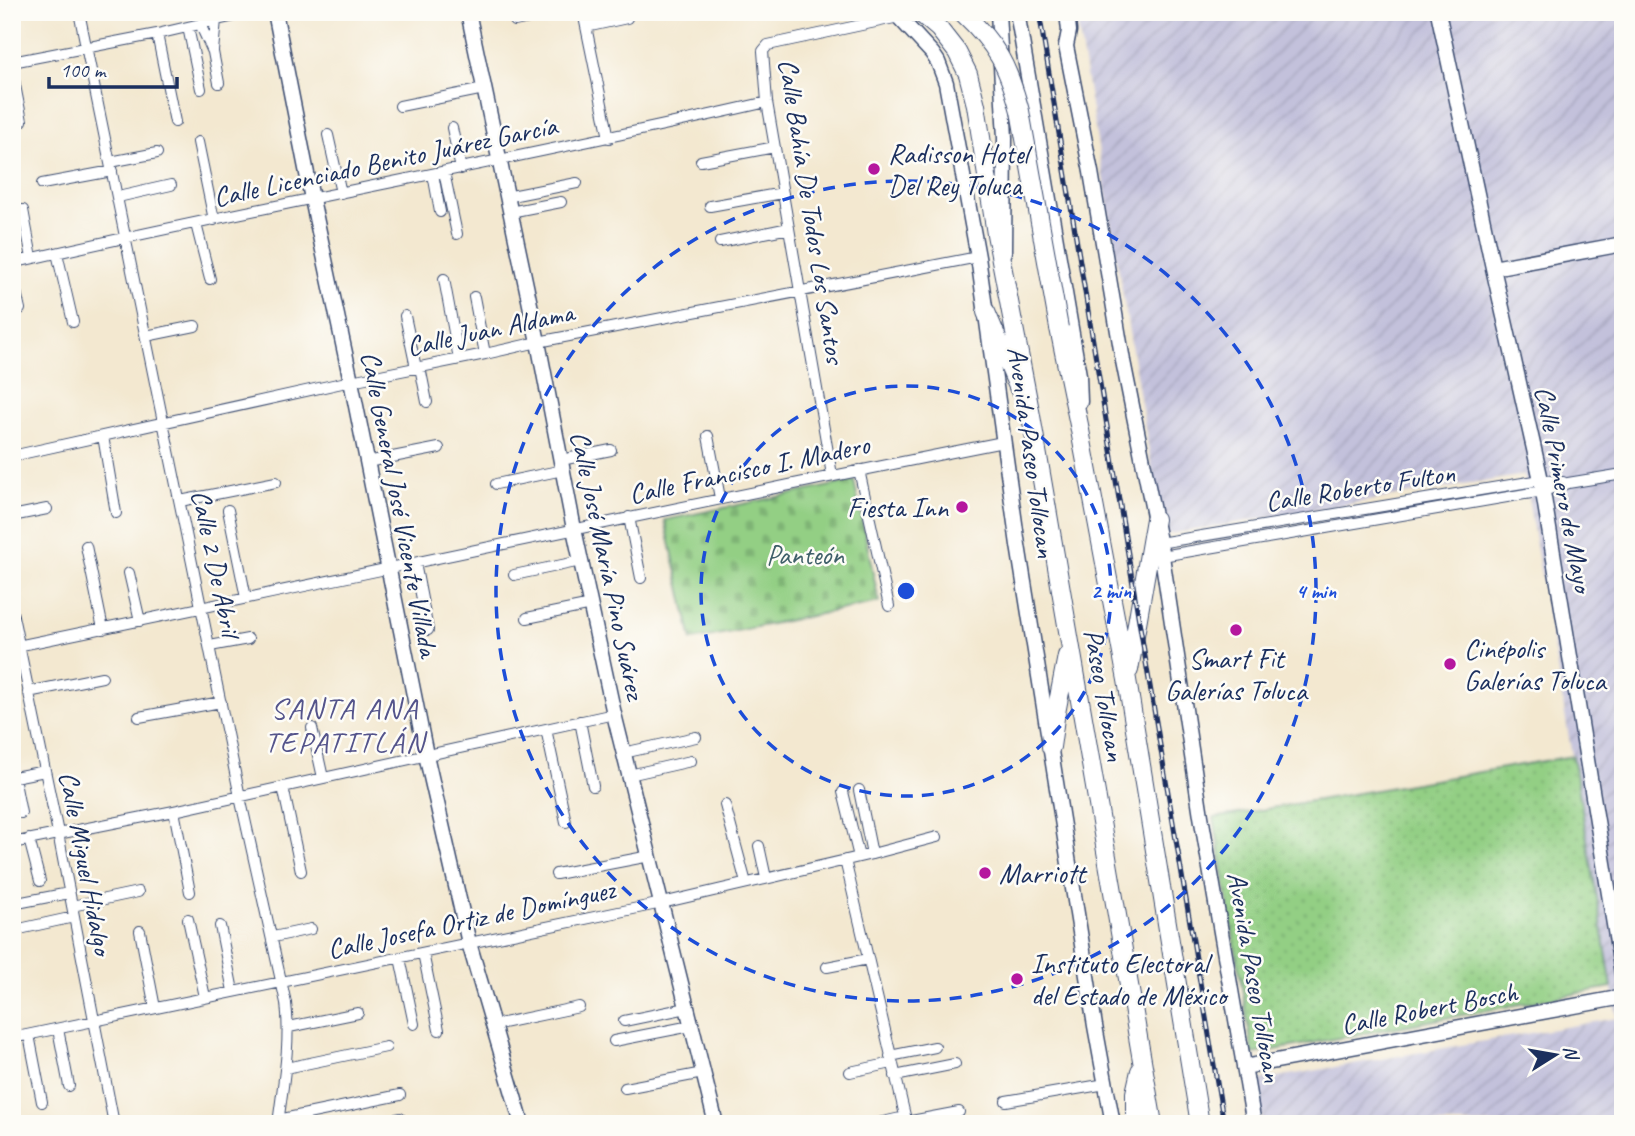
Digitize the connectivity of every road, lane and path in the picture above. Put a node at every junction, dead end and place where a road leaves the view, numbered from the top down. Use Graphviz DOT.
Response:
graph roads {
  1 [pos="79,12"];
  2 [pos="275,12"];
  3 [pos="468,12"];
  4 [pos="557,12"];
  5 [pos="583,12"];
  6 [pos="919,12"];
  7 [pos="962,12"];
  8 [pos="998,12"];
  9 [pos="1017,12"];
  10 [pos="1057,12"];
  11 [pos="1066,12"];
  12 [pos="1074,12"];
  13 [pos="1438,12"];
  14 [pos="249,13"];
  15 [pos="896,15"];
  16 [pos="627,18"];
  17 [pos="207,20"];
  18 [pos="515,21"];
  19 [pos="188,27"];
  20 [pos="586,27"];
  21 [pos="1069,31"];
  22 [pos="157,34"];
  23 [pos="1066,46"];
  24 [pos="87,47"];
  25 [pos="213,51"];
  26 [pos="12,62"];
  27 [pos="12,69"];
  28 [pos="219,83"];
  29 [pos="201,89"];
  30 [pos="484,89"];
  31 [pos="767,102"];
  32 [pos="400,106"];
  33 [pos="22,121"];
  34 [pos="175,122"];
  35 [pos="453,128"];
  36 [pos="328,135"];
  37 [pos="609,138"];
  38 [pos="198,142"];
  39 [pos="775,147"];
  40 [pos="157,153"];
  41 [pos="499,160"];
  42 [pos="701,161"];
  43 [pos="111,167"];
  44 [pos="461,169"];
  45 [pos="444,172"];
  46 [pos="433,174"];
  47 [pos="577,183"];
  48 [pos="42,184"];
  49 [pos="171,185"];
  50 [pos="341,193"];
  51 [pos="783,193"];
  52 [pos="118,197"];
  53 [pos="506,197"];
  54 [pos="312,199"];
  55 [pos="561,202"];
  56 [pos="710,206"];
  57 [pos="23,210"];
  58 [pos="440,212"];
  59 [pos="510,212"];
  60 [pos="214,220"];
  61 [pos="196,224"];
  62 [pos="789,228"];
  63 [pos="457,234"];
  64 [pos="126,238"];
  65 [pos="720,242"];
  66 [pos="1623,244"];
  67 [pos="57,253"];
  68 [pos="978,257"];
  69 [pos="32,258"];
  70 [pos="12,263"];
  71 [pos="1493,268"];
  72 [pos="12,275"];
  73 [pos="1004,276"];
  74 [pos="209,279"];
  75 [pos="444,279"];
  76 [pos="800,291"];
  77 [pos="474,297"];
  78 [pos="20,309"];
  79 [pos="986,312"];
  80 [pos="405,316"];
  81 [pos="73,322"];
  82 [pos="195,326"];
  83 [pos="146,336"];
  84 [pos="538,342"];
  85 [pos="485,354"];
  86 [pos="460,359"];
  87 [pos="418,368"];
  88 [pos="351,381"];
  89 [pos="427,402"];
  90 [pos="1031,416"];
  91 [pos="164,423"];
  92 [pos="1079,425"];
  93 [pos="103,436"];
  94 [pos="708,436"];
  95 [pos="1003,442"];
  96 [pos="439,447"];
  97 [pos="611,450"];
  98 [pos="12,456"];
  99 [pos="367,462"];
  100 [pos="562,465"];
  101 [pos="859,470"];
  102 [pos="1623,474"];
  103 [pos="832,475"];
  104 [pos="276,482"];
  105 [pos="496,484"];
  106 [pos="1542,486"];
  107 [pos="720,498"];
  108 [pos="180,502"];
  109 [pos="47,509"];
  110 [pos="228,510"];
  111 [pos="116,513"];
  112 [pos="12,516"];
  113 [pos="629,517"];
  114 [pos="1155,519"];
  115 [pos="574,529"];
  116 [pos="86,546"];
  117 [pos="1161,549"];
  118 [pos="581,561"];
  119 [pos="415,564"];
  120 [pos="388,569"];
  121 [pos="129,573"];
  122 [pos="514,575"];
  123 [pos="641,578"];
  124 [pos="246,598"];
  125 [pos="591,605"];
  126 [pos="202,607"];
  127 [pos="889,607"];
  128 [pos="12,611"];
  129 [pos="527,618"];
  130 [pos="140,621"];
  131 [pos="103,629"];
  132 [pos="428,629"];
  133 [pos="248,639"];
  134 [pos="1069,642"];
  135 [pos="16,646"];
  136 [pos="210,646"];
  137 [pos="102,677"];
  138 [pos="1127,680"];
  139 [pos="29,692"];
  140 [pos="222,702"];
  141 [pos="614,714"];
  142 [pos="139,717"];
  143 [pos="580,721"];
  144 [pos="312,728"];
  145 [pos="546,729"];
  146 [pos="696,737"];
  147 [pos="1051,747"];
  148 [pos="624,753"];
  149 [pos="426,755"];
  150 [pos="691,761"];
  151 [pos="45,771"];
  152 [pos="13,773"];
  153 [pos="629,775"];
  154 [pos="323,778"];
  155 [pos="593,786"];
  156 [pos="283,787"];
  157 [pos="859,790"];
  158 [pos="843,792"];
  159 [pos="240,797"];
  160 [pos="725,805"];
  161 [pos="174,811"];
  162 [pos="21,813"];
  163 [pos="566,822"];
  164 [pos="58,833"];
  165 [pos="937,837"];
  166 [pos="29,839"];
  167 [pos="12,843"];
  168 [pos="759,846"];
  169 [pos="872,854"];
  170 [pos="650,856"];
  171 [pos="859,857"];
  172 [pos="845,860"];
  173 [pos="301,872"];
  174 [pos="556,874"];
  175 [pos="766,878"];
  176 [pos="40,881"];
  177 [pos="746,883"];
  178 [pos="138,892"];
  179 [pos="190,892"];
  180 [pos="69,893"];
  181 [pos="662,903"];
  182 [pos="12,904"];
  183 [pos="72,906"];
  184 [pos="74,917"];
  185 [pos="188,919"];
  186 [pos="220,926"];
  187 [pos="24,928"];
  188 [pos="311,929"];
  189 [pos="140,931"];
  190 [pos="273,937"];
  191 [pos="469,943"];
  192 [pos="423,953"];
  193 [pos="400,958"];
  194 [pos="868,959"];
  195 [pos="827,967"];
  196 [pos="1623,979"];
  197 [pos="282,981"];
  198 [pos="233,991"];
  199 [pos="205,997"];
  200 [pos="1623,997"];
  201 [pos="579,1007"];
  202 [pos="155,1008"];
  203 [pos="687,1008"];
  204 [pos="358,1013"];
  205 [pos="94,1021"];
  206 [pos="624,1021"];
  207 [pos="414,1024"];
  208 [pos="494,1025"];
  209 [pos="691,1026"];
  210 [pos="289,1027"];
  211 [pos="58,1029"];
  212 [pos="439,1030"];
  213 [pos="29,1035"];
  214 [pos="12,1038"];
  215 [pos="614,1041"];
  216 [pos="386,1047"];
  217 [pos="935,1047"];
  218 [pos="891,1060"];
  219 [pos="1142,1061"];
  220 [pos="955,1064"];
  221 [pos="286,1068"];
  222 [pos="1244,1068"];
  223 [pos="850,1072"];
  224 [pos="703,1073"];
  225 [pos="895,1076"];
  226 [pos="1106,1084"];
  227 [pos="69,1086"];
  228 [pos="625,1088"];
  229 [pos="400,1095"];
  230 [pos="1006,1101"];
  231 [pos="42,1102"];
  232 [pos="959,1112"];
  233 [pos="400,1118"];
  234 [pos="906,1121"];
  235 [pos="278,1122"];
  236 [pos="114,1124"];
  237 [pos="372,1124"];
  238 [pos="522,1124"];
  239 [pos="716,1124"];
  240 [pos="874,1124"];
  241 [pos="1113,1124"];
  242 [pos="1135,1124"];
  243 [pos="1153,1124"];
  244 [pos="1200,1124"];
  245 [pos="1254,1124"];
  1 -- 24 [label="street, Calle 2 De Abril"];
  2 -- 54 [label="main road, Calle General José Vicente Villada"];
  3 -- 30 [label="main road, Calle José María Pino Suárez"];
  4 -- 18 [label="street"];
  5 -- 20 [label="street"];
  6 -- 73 [label="highway"];
  7 -- 92 [label="highway, Avenida Paseo Tollocan, bridge"];
  8 -- 73 [label="main road"];
  9 -- 92 [label="main road, Avenida Paseo Tollocan"];
  10 -- 23 [label="main road"];
  11 -- 21 [label="main road, Avenida Paseo Tollocan"];
  12 -- 21 [label="main road"];
  13 -- 71 [label="main road, Calle Primero de Mayo"];
  14 -- 17 [label="street"];
  15 -- 31 [label="street, Calle Bahía De Todos Los Santos"];
  15 -- 68 [label="main road, Avenida Paseo Tollocan"];
  16 -- 20 [label="street"];
  17 -- 19 [label="street"];
  17 -- 25 [label="street"];
  17 -- 25 [label="street"];
  19 -- 22 [label="street"];
  19 -- 29 [label="street"];
  20 -- 37 [label="street"];
  21 -- 23 [label="main road, Avenida Paseo Tollocan"];
  22 -- 24 [label="street"];
  22 -- 34 [label="street"];
  23 -- 114 [label="main road, Avenida Paseo Tollocan"];
  24 -- 26 [label="street"];
  24 -- 43 [label="street, Calle 2 De Abril"];
  25 -- 28 [label="street"];
  27 -- 33 [label="street"];
  30 -- 32 [label="street"];
  30 -- 41 [label="main road, Calle José María Pino Suárez"];
  31 -- 37 [label="street, Calle Licenciado Benito Juárez García"];
  31 -- 39 [label="street, Calle Bahía De Todos Los Santos"];
  35 -- 44 [label="street"];
  36 -- 50 [label="street"];
  37 -- 41 [label="street, Calle Licenciado Benito Juárez García"];
  38 -- 60 [label="street"];
  39 -- 42 [label="street"];
  39 -- 51 [label="street, Calle Bahía De Todos Los Santos"];
  40 -- 43 [label="street"];
  41 -- 44 [label="street, Calle Licenciado Benito Juárez García"];
  41 -- 53 [label="main road, Calle José María Pino Suárez"];
  43 -- 48 [label="street"];
  43 -- 52 [label="street, Calle 2 De Abril"];
  44 -- 45 [label="street, Calle Licenciado Benito Juárez García"];
  45 -- 46 [label="street, Calle Licenciado Benito Juárez García"];
  45 -- 63 [label="street"];
  46 -- 50 [label="street, Calle Licenciado Benito Juárez García"];
  46 -- 58 [label="street"];
  47 -- 53 [label="street"];
  49 -- 52 [label="street"];
  50 -- 54 [label="street, Calle Licenciado Benito Juárez García"];
  51 -- 56 [label="street"];
  51 -- 62 [label="street, Calle Bahía De Todos Los Santos"];
  52 -- 64 [label="street, Calle 2 De Abril"];
  53 -- 59 [label="main road, Calle José María Pino Suárez"];
  54 -- 60 [label="street, Calle Licenciado Benito Juárez García"];
  54 -- 88 [label="main road, Calle General José Vicente Villada"];
  55 -- 59 [label="street"];
  57 -- 69 [label="street"];
  59 -- 84 [label="main road, Calle José María Pino Suárez"];
  60 -- 61 [label="street, Calle Licenciado Benito Juárez García"];
  61 -- 64 [label="street, Calle Licenciado Benito Juárez García"];
  61 -- 74 [label="street"];
  62 -- 65 [label="street"];
  62 -- 76 [label="street, Calle Bahía De Todos Los Santos"];
  64 -- 67 [label="street, Calle Licenciado Benito Juárez García"];
  64 -- 83 [label="street, Calle 2 De Abril"];
  66 -- 71 [label="main road"];
  67 -- 69 [label="street, Calle Licenciado Benito Juárez García"];
  67 -- 81 [label="street"];
  68 -- 76 [label="street, Calle Juan Aldama"];
  68 -- 79 [label="main road, Avenida Paseo Tollocan"];
  69 -- 70 [label="street, Calle Licenciado Benito Juárez García"];
  71 -- 106 [label="main road, Calle Primero de Mayo"];
  72 -- 78 [label="street"];
  73 -- 90 [label="highway, Paseo Tollocan"];
  75 -- 86 [label="street"];
  76 -- 84 [label="street, Calle Juan Aldama"];
  76 -- 103 [label="street, Calle Bahía De Todos Los Santos"];
  77 -- 85 [label="street"];
  79 -- 90 [label="highway"];
  79 -- 95 [label="main road, Avenida Paseo Tollocan"];
  80 -- 87 [label="street"];
  82 -- 83 [label="street"];
  83 -- 91 [label="street, Calle 2 De Abril"];
  84 -- 85 [label="street, Calle Juan Aldama"];
  84 -- 100 [label="main road, Calle José María Pino Suárez"];
  85 -- 86 [label="street, Calle Juan Aldama"];
  86 -- 87 [label="street, Calle Juan Aldama"];
  87 -- 88 [label="street, Calle Juan Aldama"];
  87 -- 89 [label="street"];
  88 -- 91 [label="street, Calle Juan Aldama"];
  88 -- 99 [label="main road, Calle General José Vicente Villada"];
  90 -- 134 [label="highway, Paseo Tollocan"];
  91 -- 93 [label="street, Calle Juan Aldama"];
  91 -- 108 [label="street, Calle 2 De Abril"];
  92 -- 138 [label="highway, Paseo Tollocan"];
  93 -- 98 [label="street, Calle Juan Aldama"];
  93 -- 111 [label="street"];
  94 -- 107 [label="street"];
  95 -- 101 [label="street, Calle Francisco I. Madero"];
  95 -- 147 [label="main road, Avenida Paseo Tollocan"];
  96 -- 99 [label="street"];
  97 -- 100 [label="street"];
  99 -- 120 [label="main road, Calle General José Vicente Villada"];
  100 -- 105 [label="street"];
  100 -- 115 [label="main road, Calle José María Pino Suárez"];
  101 -- 103 [label="street, Calle Francisco I. Madero"];
  101 -- 127 [label="street"];
  102 -- 106 [label="street, Calle Roberto Fulton"];
  103 -- 107 [label="street, Calle Francisco I. Madero"];
  104 -- 108 [label="street"];
  106 -- 117 [label="street, Calle Roberto Fulton"];
  106 -- 196 [label="main road, Calle Primero de Mayo"];
  107 -- 113 [label="street, Calle Francisco I. Madero"];
  108 -- 126 [label="street, Calle 2 De Abril"];
  109 -- 112 [label="street"];
  110 -- 124 [label="street"];
  113 -- 115 [label="street, Calle Francisco I. Madero"];
  113 -- 123 [label="street"];
  114 -- 117 [label="main road, Avenida Paseo Tollocan"];
  114 -- 138 [label="highway"];
  115 -- 118 [label="main road, Calle José María Pino Suárez"];
  115 -- 119 [label="street, Calle Francisco I. Madero"];
  116 -- 131 [label="street"];
  117 -- 222 [label="main road, Avenida Paseo Tollocan"];
  118 -- 122 [label="street"];
  118 -- 125 [label="main road, Calle José María Pino Suárez"];
  119 -- 120 [label="street, Calle Francisco I. Madero"];
  119 -- 132 [label="street"];
  120 -- 124 [label="street, Calle Francisco I. Madero"];
  120 -- 149 [label="main road, Calle General José Vicente Villada"];
  121 -- 130 [label="street"];
  124 -- 126 [label="street, Calle Francisco I. Madero"];
  125 -- 129 [label="street"];
  125 -- 141 [label="main road, Calle José María Pino Suárez"];
  126 -- 130 [label="street, Calle Francisco I. Madero"];
  126 -- 136 [label="street, Calle 2 De Abril"];
  128 -- 135 [label="street, Calle Miguel Hidalgo"];
  130 -- 131 [label="street, Calle Francisco I. Madero"];
  131 -- 135 [label="street, Calle Francisco I. Madero"];
  133 -- 136 [label="street"];
  134 -- 147 [label="highway"];
  134 -- 219 [label="highway, Paseo Tollocan"];
  135 -- 139 [label="street, Calle Miguel Hidalgo"];
  136 -- 140 [label="street, Calle 2 De Abril"];
  137 -- 139 [label="street"];
  138 -- 244 [label="highway, Paseo Tollocan"];
  139 -- 151 [label="street, Calle Miguel Hidalgo"];
  140 -- 142 [label="street"];
  140 -- 159 [label="street, Calle 2 De Abril"];
  141 -- 143 [label="street"];
  141 -- 148 [label="main road, Calle José María Pino Suárez"];
  143 -- 145 [label="street"];
  143 -- 155 [label="street"];
  144 -- 154 [label="street"];
  145 -- 149 [label="street"];
  145 -- 163 [label="street"];
  146 -- 148 [label="street"];
  147 -- 226 [label="main road, Avenida Paseo Tollocan"];
  148 -- 153 [label="main road, Calle José María Pino Suárez"];
  149 -- 154 [label="street"];
  149 -- 191 [label="main road, Calle General José Vicente Villada"];
  150 -- 153 [label="street"];
  151 -- 152 [label="street"];
  151 -- 164 [label="street, Calle Miguel Hidalgo"];
  152 -- 162 [label="street"];
  153 -- 170 [label="main road, Calle José María Pino Suárez"];
  154 -- 156 [label="street"];
  156 -- 159 [label="street"];
  156 -- 173 [label="street"];
  157 -- 169 [label="street"];
  158 -- 171 [label="street"];
  159 -- 161 [label="street"];
  159 -- 190 [label="street, Calle 2 De Abril"];
  160 -- 177 [label="street"];
  161 -- 164 [label="street"];
  161 -- 179 [label="street"];
  164 -- 166 [label="street"];
  164 -- 180 [label="street, Calle Miguel Hidalgo"];
  165 -- 169 [label="street, Calle Josefa Ortiz de Domínguez"];
  166 -- 167 [label="street"];
  166 -- 176 [label="street"];
  168 -- 175 [label="street"];
  169 -- 171 [label="street, Calle Josefa Ortiz de Domínguez"];
  170 -- 174 [label="street"];
  170 -- 181 [label="main road, Calle José María Pino Suárez"];
  171 -- 172 [label="street, Calle Josefa Ortiz de Domínguez"];
  172 -- 175 [label="street, Calle Josefa Ortiz de Domínguez"];
  172 -- 194 [label="street"];
  175 -- 177 [label="street, Calle Josefa Ortiz de Domínguez"];
  177 -- 181 [label="street, Calle Josefa Ortiz de Domínguez"];
  178 -- 183 [label="street"];
  180 -- 182 [label="street"];
  180 -- 183 [label="street, Calle Miguel Hidalgo"];
  181 -- 191 [label="street, Calle Josefa Ortiz de Domínguez"];
  181 -- 203 [label="main road, Calle José María Pino Suárez"];
  183 -- 184 [label="street, Calle Miguel Hidalgo"];
  184 -- 187 [label="street"];
  184 -- 205 [label="street, Calle Miguel Hidalgo"];
  185 -- 199 [label="street"];
  186 -- 198 [label="street"];
  188 -- 190 [label="street"];
  189 -- 202 [label="street"];
  190 -- 197 [label="street, Calle 2 De Abril"];
  191 -- 192 [label="street, Calle Josefa Ortiz de Domínguez"];
  191 -- 208 [label="main road, Calle General José Vicente Villada"];
  192 -- 193 [label="street, Calle Josefa Ortiz de Domínguez"];
  192 -- 212 [label="street"];
  193 -- 197 [label="street, Calle Josefa Ortiz de Domínguez"];
  193 -- 207 [label="street"];
  194 -- 195 [label="street"];
  194 -- 218 [label="street"];
  197 -- 198 [label="street, Calle Josefa Ortiz de Domínguez"];
  197 -- 210 [label="street, Calle 2 De Abril"];
  198 -- 199 [label="street, Calle Josefa Ortiz de Domínguez"];
  199 -- 202 [label="street, Calle Josefa Ortiz de Domínguez"];
  200 -- 222 [label="main road, Calle Robert Bosch"];
  201 -- 208 [label="street"];
  202 -- 205 [label="street, Calle Josefa Ortiz de Domínguez"];
  203 -- 206 [label="street"];
  203 -- 209 [label="main road, Calle José María Pino Suárez"];
  204 -- 210 [label="street"];
  205 -- 211 [label="street, Calle Josefa Ortiz de Domínguez"];
  205 -- 236 [label="street, Calle Miguel Hidalgo"];
  208 -- 238 [label="main road, Calle General José Vicente Villada"];
  209 -- 215 [label="street"];
  209 -- 224 [label="main road, Calle José María Pino Suárez"];
  210 -- 221 [label="street, Calle 2 De Abril"];
  211 -- 213 [label="street, Calle Josefa Ortiz de Domínguez"];
  211 -- 227 [label="street"];
  213 -- 214 [label="street, Calle Josefa Ortiz de Domínguez"];
  213 -- 231 [label="street"];
  216 -- 221 [label="street"];
  217 -- 218 [label="street"];
  218 -- 223 [label="street"];
  218 -- 225 [label="street"];
  219 -- 242 [label="highway"];
  219 -- 243 [label="highway, Paseo Tollocan"];
  220 -- 225 [label="street"];
  221 -- 235 [label="street, Calle 2 De Abril"];
  222 -- 245 [label="main road, Avenida Paseo Tollocan"];
  224 -- 228 [label="street"];
  224 -- 239 [label="main road, Calle José María Pino Suárez"];
  225 -- 234 [label="street"];
  226 -- 230 [label="street"];
  226 -- 241 [label="main road, Avenida Paseo Tollocan"];
  229 -- 235 [label="street"];
  232 -- 234 [label="street"];
  233 -- 237 [label="street"];
  234 -- 240 [label="street"];
}
